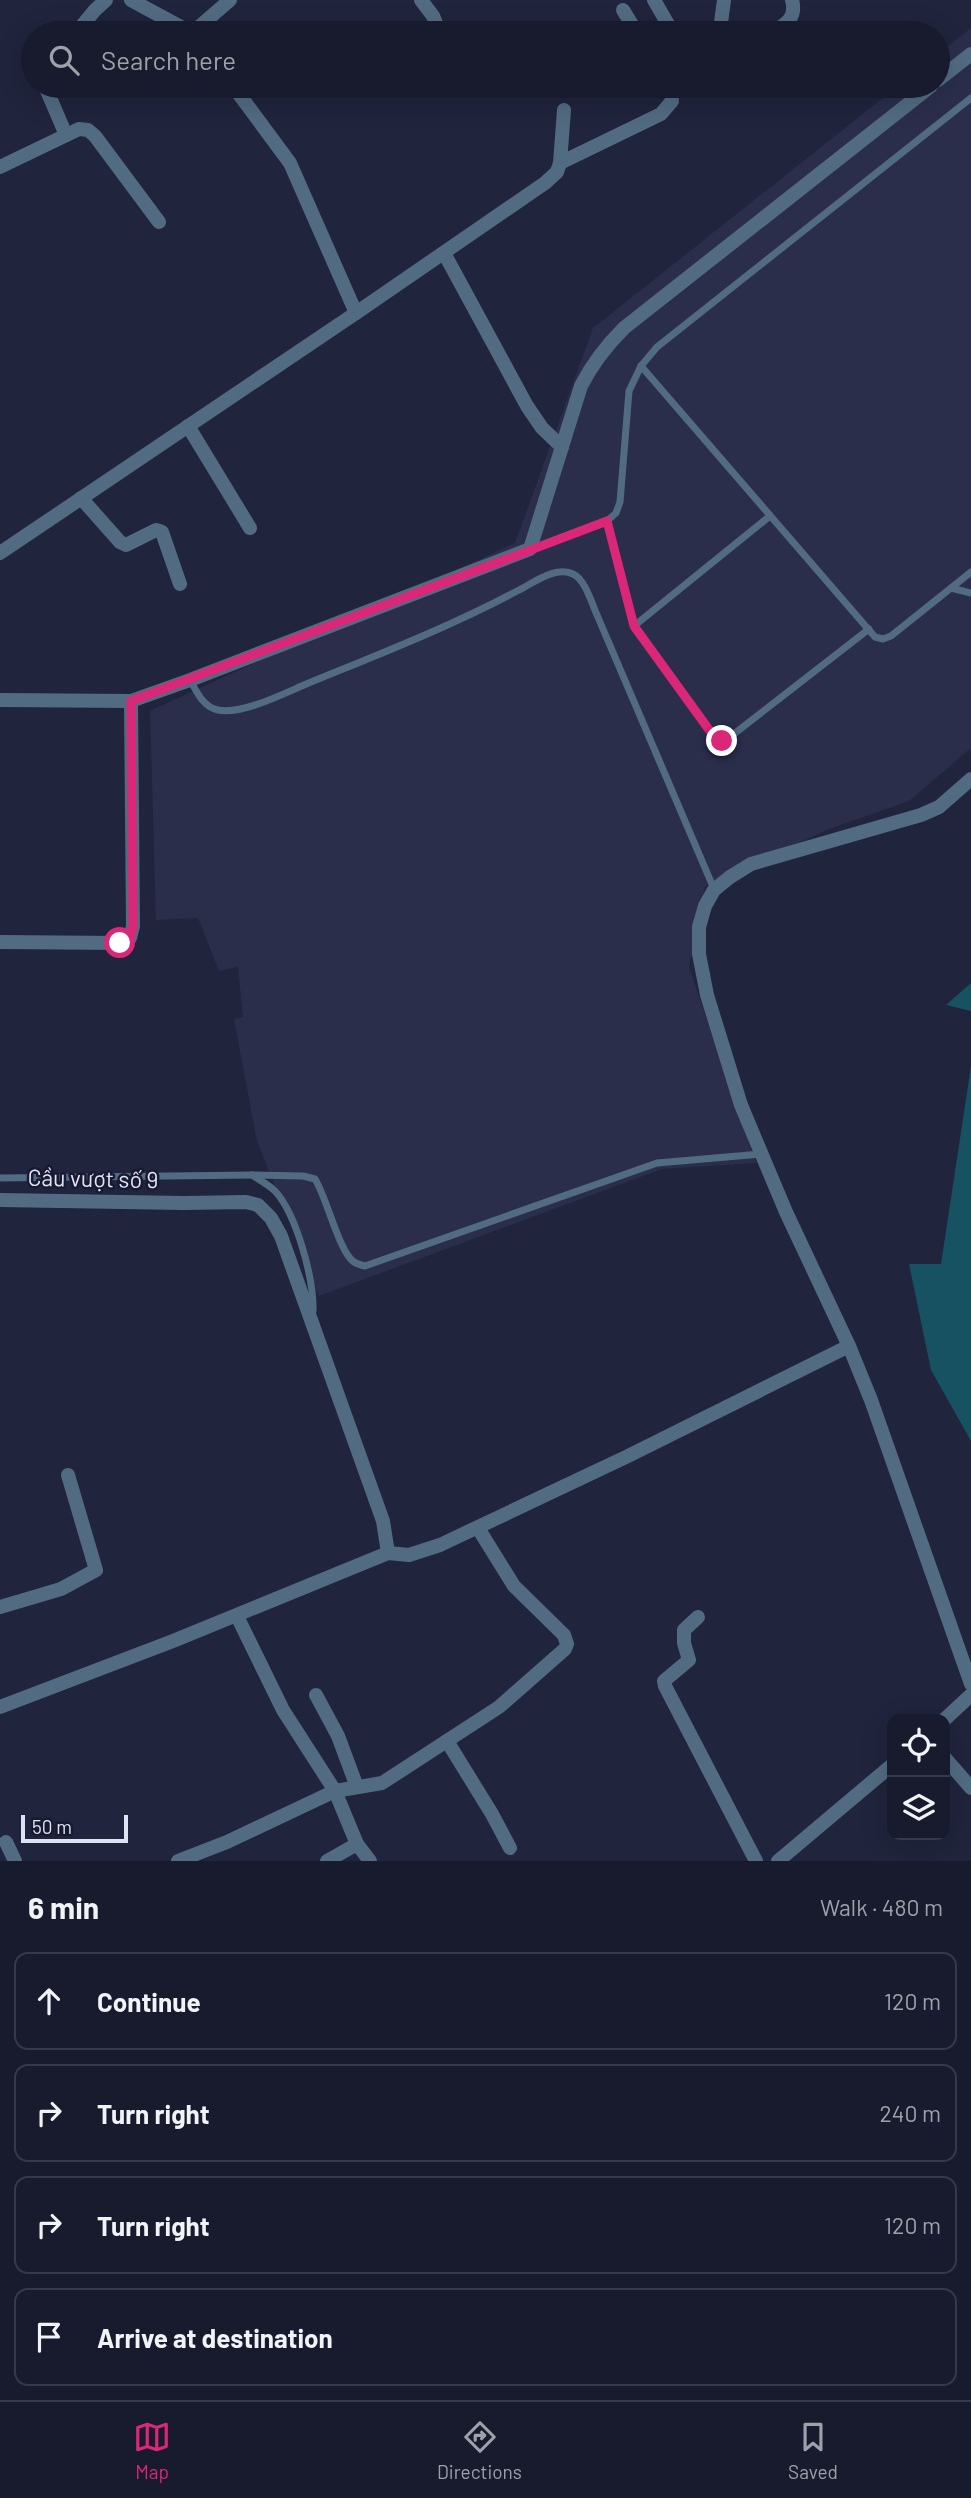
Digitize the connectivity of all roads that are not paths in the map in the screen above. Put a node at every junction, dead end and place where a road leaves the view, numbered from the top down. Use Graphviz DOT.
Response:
graph roads {
  1 [pos="107,0"];
  2 [pos="131,0"];
  3 [pos="230,0"];
  4 [pos="421,0"];
  5 [pos="654,0"];
  6 [pos="724,0"];
  7 [pos="792,0"];
  8 [pos="623,9"];
  9 [pos="86,21"];
  10 [pos="170,21"];
  11 [pos="206,21"];
  12 [pos="435,21"];
  13 [pos="630,21"];
  14 [pos="666,21"];
  15 [pos="721,21"];
  16 [pos="787,21"];
  17 [pos="971,54"];
  18 [pos="950,71"];
  19 [pos="50,98"];
  20 [pos="242,98"];
  21 [pos="672,98"];
  22 [pos="916,98"];
  23 [pos="971,98"];
  24 [pos="564,110"];
  25 [pos="66,135"];
  26 [pos="560,163"];
  27 [pos="0,167"];
  28 [pos="159,222"];
  29 [pos="444,253"];
  30 [pos="356,313"];
  31 [pos="641,366"];
  32 [pos="188,426"];
  33 [pos="562,447"];
  34 [pos="81,498"];
  35 [pos="770,516"];
  36 [pos="607,521"];
  37 [pos="250,528"];
  38 [pos="530,549"];
  39 [pos="0,553"];
  40 [pos="971,572"];
  41 [pos="180,584"];
  42 [pos="951,588"];
  43 [pos="971,593"];
  44 [pos="634,626"];
  45 [pos="869,629"];
  46 [pos="190,680"];
  47 [pos="0,700"];
  48 [pos="131,701"];
  49 [pos="971,779"];
  50 [pos="714,890"];
  51 [pos="0,942"];
  52 [pos="761,1154"];
  53 [pos="251,1175"];
  54 [pos="0,1178"];
  55 [pos="0,1199"];
  56 [pos="312,1321"];
  57 [pos="849,1346"];
  58 [pos="68,1475"];
  59 [pos="478,1528"];
  60 [pos="388,1553"];
  61 [pos="0,1607"];
  62 [pos="237,1616"];
  63 [pos="698,1617"];
  64 [pos="971,1684"];
  65 [pos="316,1695"];
  66 [pos="971,1695"];
  67 [pos="0,1707"];
  68 [pos="950,1714"];
  69 [pos="447,1741"];
  70 [pos="950,1764"];
  71 [pos="887,1769"];
  72 [pos="357,1787"];
  73 [pos="971,1788"];
  74 [pos="335,1791"];
  75 [pos="6,1842"];
  76 [pos="357,1844"];
  77 [pos="510,1848"];
  78 [pos="15,1861"];
  79 [pos="178,1861"];
  80 [pos="327,1861"];
  81 [pos="370,1861"];
  82 [pos="756,1861"];
  83 [pos="778,1861"];
  1 -- 9 [label="street"];
  2 -- 10 [label="street"];
  3 -- 11 [label="street"];
  4 -- 12 [label="street"];
  5 -- 14 [label="street"];
  6 -- 15 [label="street"];
  7 -- 16 [label="street"];
  8 -- 13 [label="street"];
  17 -- 18 [label="street"];
  19 -- 25 [label="street"];
  20 -- 30 [label="street"];
  21 -- 26 [label="street"];
  22 -- 33 [label="street"];
  23 -- 31 [label="lane"];
  24 -- 26 [label="street"];
  25 -- 27 [label="street"];
  25 -- 28 [label="street"];
  26 -- 29 [label="street"];
  29 -- 30 [label="street"];
  29 -- 33 [label="street"];
  30 -- 32 [label="street"];
  31 -- 35 [label="lane"];
  31 -- 36 [label="lane"];
  32 -- 34 [label="street"];
  32 -- 37 [label="street"];
  33 -- 38 [label="street"];
  34 -- 39 [label="street"];
  34 -- 41 [label="street"];
  35 -- 44 [label="lane"];
  35 -- 45 [label="lane"];
  36 -- 38 [label="lane"];
  36 -- 44 [label="lane"];
  38 -- 46 [label="street"];
  40 -- 42 [label="lane"];
  42 -- 43 [label="lane"];
  42 -- 45 [label="lane"];
  44 -- 45 [label="lane"];
  46 -- 48 [label="street"];
  46 -- 50 [label="lane"];
  47 -- 48 [label="street"];
  48 -- 51 [label="street"];
  49 -- 50 [label="street"];
  50 -- 52 [label="street"];
  52 -- 53 [label="lane"];
  52 -- 57 [label="street"];
  53 -- 54 [label="lane"];
  53 -- 56 [label="lane"];
  55 -- 56 [label="street, Cầu vượt số 9"];
  56 -- 60 [label="street"];
  57 -- 59 [label="street"];
  57 -- 64 [label="street"];
  58 -- 61 [label="street"];
  59 -- 60 [label="street"];
  59 -- 69 [label="street"];
  60 -- 62 [label="street"];
  62 -- 67 [label="street"];
  62 -- 74 [label="street"];
  63 -- 82 [label="street"];
  65 -- 72 [label="street"];
  66 -- 68 [label="street"];
  69 -- 72 [label="street"];
  69 -- 77 [label="street"];
  70 -- 73 [label="street"];
  71 -- 83 [label="street"];
  72 -- 74 [label="street"];
  74 -- 76 [label="street"];
  74 -- 79 [label="street"];
  75 -- 78 [label="street"];
  76 -- 80 [label="street"];
  76 -- 81 [label="street"];
}
